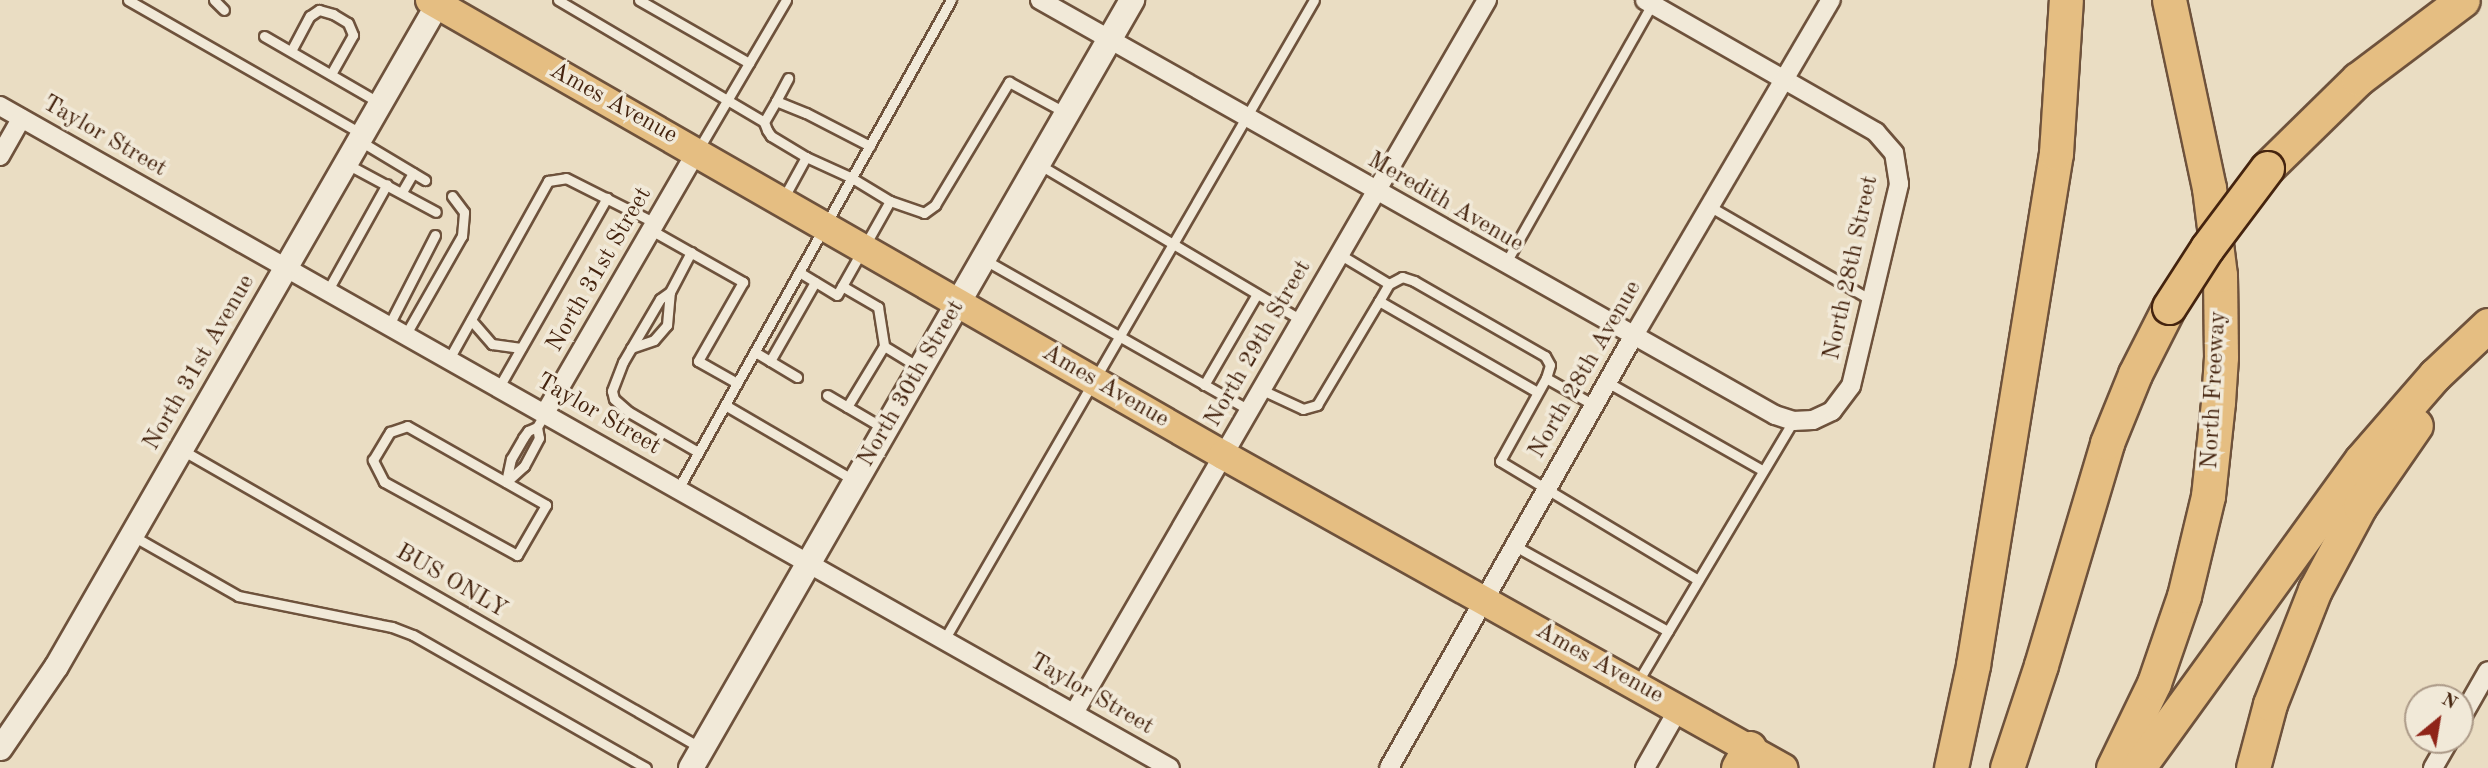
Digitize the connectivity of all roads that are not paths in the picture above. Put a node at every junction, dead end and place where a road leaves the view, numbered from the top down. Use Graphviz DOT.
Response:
graph roads {
  1 [pos="128,0"];
  2 [pos="214,0"];
  3 [pos="558,0"];
  4 [pos="639,0"];
  5 [pos="786,0"];
  6 [pos="951,0"];
  7 [pos="1040,0"];
  8 [pos="1132,0"];
  9 [pos="1314,0"];
  10 [pos="1487,0"];
  11 [pos="1831,0"];
  12 [pos="2066,0"];
  13 [pos="2169,0"];
  14 [pos="2463,0"];
  15 [pos="435,1"];
  16 [pos="1650,1"];
  17 [pos="224,10"];
  18 [pos="264,36"];
  19 [pos="1109,39"];
  20 [pos="291,51"];
  21 [pos="749,63"];
  22 [pos="331,74"];
  23 [pos="788,78"];
  24 [pos="1784,79"];
  25 [pos="728,98"];
  26 [pos="776,101"];
  27 [pos="379,103"];
  28 [pos="0,106"];
  29 [pos="1067,114"];
  30 [pos="21,118"];
  31 [pos="1246,119"];
  32 [pos="764,122"];
  33 [pos="360,137"];
  34 [pos="793,137"];
  35 [pos="870,146"];
  36 [pos="789,147"];
  37 [pos="697,151"];
  38 [pos="820,152"];
  39 [pos="0,156"];
  40 [pos="806,157"];
  41 [pos="816,162"];
  42 [pos="345,163"];
  43 [pos="1038,164"];
  44 [pos="413,173"];
  45 [pos="852,178"];
  46 [pos="425,180"];
  47 [pos="387,184"];
  48 [pos="402,192"];
  49 [pos="1375,192"];
  50 [pos="452,196"];
  51 [pos="607,198"];
  52 [pos="782,200"];
  53 [pos="890,201"];
  54 [pos="1709,206"];
  55 [pos="436,212"];
  56 [pos="825,225"];
  57 [pos="653,227"];
  58 [pos="435,235"];
  59 [pos="1173,243"];
  60 [pos="863,247"];
  61 [pos="691,253"];
  62 [pos="1339,254"];
  63 [pos="984,260"];
  64 [pos="1504,265"];
  65 [pos="285,267"];
  66 [pos="799,272"];
  67 [pos="816,282"];
  68 [pos="1389,284"];
  69 [pos="842,285"];
  70 [pos="328,290"];
  71 [pos="670,292"];
  72 [pos="1257,294"];
  73 [pos="1872,300"];
  74 [pos="1379,301"];
  75 [pos="959,302"];
  76 [pos="471,320"];
  77 [pos="1301,320"];
  78 [pos="389,325"];
  79 [pos="2488,325"];
  80 [pos="406,334"];
  81 [pos="1119,337"];
  82 [pos="1633,337"];
  83 [pos="2488,345"];
  84 [pos="884,346"];
  85 [pos="521,348"];
  86 [pos="631,348"];
  87 [pos="755,352"];
  88 [pos="449,359"];
  89 [pos="770,361"];
  90 [pos="921,369"];
  91 [pos="797,377"];
  92 [pos="1546,378"];
  93 [pos="1094,381"];
  94 [pos="1607,382"];
  95 [pos="737,383"];
  96 [pos="1204,385"];
  97 [pos="499,387"];
  98 [pos="1262,390"];
  99 [pos="1537,392"];
  100 [pos="827,395"];
  101 [pos="724,405"];
  102 [pos="1594,405"];
  103 [pos="847,407"];
  104 [pos="1249,410"];
  105 [pos="541,420"];
  106 [pos="1793,421"];
  107 [pos="886,430"];
  108 [pos="180,449"];
  109 [pos="698,452"];
  110 [pos="1223,455"];
  111 [pos="1762,470"];
  112 [pos="506,482"];
  113 [pos="856,482"];
  114 [pos="678,489"];
  115 [pos="1547,489"];
  116 [pos="131,535"];
  117 [pos="1515,546"];
  118 [pos="809,563"];
  119 [pos="1698,580"];
  120 [pos="1484,600"];
  121 [pos="1668,631"];
  122 [pos="944,640"];
  123 [pos="2488,671"];
  124 [pos="1636,684"];
  125 [pos="2474,696"];
  126 [pos="1679,708"];
  127 [pos="1074,713"];
  128 [pos="10,720"];
  129 [pos="0,748"];
  130 [pos="697,758"];
  131 [pos="1744,758"];
  132 [pos="646,768"];
  133 [pos="1170,768"];
  134 [pos="1389,768"];
  135 [pos="1645,768"];
  136 [pos="1783,768"];
  137 [pos="1951,768"];
  138 [pos="2007,768"];
  139 [pos="2113,768"];
  140 [pos="2138,768"];
  141 [pos="2253,768"];
  1 -- 33 [label="lane"];
  2 -- 17 [label="lane"];
  3 -- 25 [label="lane"];
  4 -- 21 [label="lane"];
  5 -- 21 [label="lane"];
  6 -- 35 [label="lane"];
  7 -- 19 [label="street, Meredith Avenue"];
  8 -- 19 [label="main road, North 30th Street"];
  9 -- 31 [label="lane"];
  10 -- 49 [label="street, North 29th Street"];
  11 -- 24 [label="street, North 28th Avenue"];
  12 -- 137 [label="highway"];
  13 -- 139 [label="highway, North Freeway"];
  14 -- 138 [label="highway, bridge"];
  15 -- 27 [label="street, North 31st Avenue"];
  15 -- 37 [label="main road, Ames Avenue"];
  16 -- 24 [label="street, North 28th Street"];
  16 -- 64 [label="lane"];
  18 -- 20 [label="lane"];
  19 -- 29 [label="main road, North 30th Street"];
  19 -- 31 [label="street, Meredith Avenue"];
  20 -- 22 [label="lane"];
  20 -- 22 [label="lane"];
  21 -- 25 [label="lane"];
  22 -- 27 [label="lane"];
  23 -- 26 [label="lane"];
  24 -- 54 [label="street, North 28th Avenue"];
  24 -- 73 [label="street, North 28th Street"];
  25 -- 32 [label="lane"];
  25 -- 37 [label="lane"];
  26 -- 32 [label="lane"];
  26 -- 35 [label="lane"];
  27 -- 33 [label="street, North 31st Avenue"];
  28 -- 30 [label="street, Taylor Street"];
  29 -- 43 [label="main road, North 30th Street"];
  29 -- 53 [label="lane"];
  30 -- 39 [label="street"];
  30 -- 65 [label="street, Taylor Street"];
  31 -- 49 [label="street, Meredith Avenue"];
  31 -- 59 [label="lane"];
  32 -- 36 [label="lane"];
  33 -- 42 [label="street, North 31st Avenue"];
  33 -- 44 [label="lane"];
  34 -- 36 [label="lane"];
  35 -- 45 [label="lane"];
  36 -- 40 [label="lane"];
  37 -- 52 [label="main road, Ames Avenue"];
  37 -- 57 [label="street, North 31st Street"];
  38 -- 41 [label="lane"];
  40 -- 41 [label="lane"];
  40 -- 52 [label="lane"];
  41 -- 45 [label="lane"];
  42 -- 47 [label="lane"];
  42 -- 65 [label="street, North 31st Avenue"];
  43 -- 59 [label="lane"];
  43 -- 63 [label="main road, North 30th Street"];
  44 -- 46 [label="lane"];
  44 -- 48 [label="lane"];
  45 -- 53 [label="lane"];
  45 -- 56 [label="lane"];
  47 -- 48 [label="lane"];
  47 -- 70 [label="lane"];
  48 -- 55 [label="lane"];
  49 -- 62 [label="street, North 29th Street"];
  49 -- 64 [label="street, Meredith Avenue"];
  50 -- 80 [label="lane"];
  51 -- 57 [label="lane"];
  51 -- 76 [label="lane"];
  51 -- 85 [label="lane"];
  52 -- 56 [label="main road, Ames Avenue"];
  53 -- 60 [label="lane"];
  54 -- 73 [label="lane"];
  54 -- 82 [label="street, North 28th Avenue"];
  56 -- 60 [label="main road, Ames Avenue"];
  56 -- 66 [label="lane"];
  57 -- 61 [label="lane"];
  57 -- 105 [label="street, North 31st Street"];
  58 -- 78 [label="lane"];
  59 -- 72 [label="lane"];
  59 -- 81 [label="lane"];
  60 -- 69 [label="lane"];
  60 -- 75 [label="main road, Ames Avenue"];
  61 -- 71 [label="lane"];
  61 -- 95 [label="lane"];
  62 -- 68 [label="lane"];
  62 -- 77 [label="street, North 29th Street"];
  63 -- 75 [label="main road, North 30th Street"];
  63 -- 81 [label="lane"];
  64 -- 82 [label="street, Meredith Avenue"];
  65 -- 70 [label="street, Taylor Street"];
  65 -- 108 [label="street, North 31st Avenue"];
  66 -- 67 [label="lane"];
  66 -- 87 [label="lane"];
  67 -- 69 [label="lane"];
  67 -- 89 [label="lane"];
  68 -- 74 [label="lane"];
  68 -- 92 [label="lane"];
  69 -- 84 [label="lane"];
  70 -- 78 [label="street, Taylor Street"];
  71 -- 86 [label="lane"];
  71 -- 86 [label="lane"];
  72 -- 77 [label="lane"];
  72 -- 96 [label="lane"];
  73 -- 106 [label="street, North 28th Street"];
  74 -- 98 [label="lane"];
  74 -- 99 [label="lane"];
  75 -- 90 [label="main road, North 30th Street"];
  75 -- 93 [label="main road, Ames Avenue"];
  76 -- 85 [label="lane"];
  76 -- 88 [label="lane"];
  77 -- 98 [label="street, North 29th Street"];
  78 -- 80 [label="street, Taylor Street"];
  79 -- 140 [label="highway"];
  80 -- 88 [label="street, Taylor Street"];
  81 -- 93 [label="lane"];
  81 -- 96 [label="lane"];
  82 -- 94 [label="street, North 28th Avenue"];
  82 -- 106 [label="street, Meredith Avenue"];
  83 -- 141 [label="highway"];
  84 -- 90 [label="lane"];
  84 -- 103 [label="lane"];
  85 -- 97 [label="lane"];
  86 -- 109 [label="lane"];
  87 -- 89 [label="lane"];
  87 -- 95 [label="lane"];
  88 -- 97 [label="street, Taylor Street"];
  89 -- 91 [label="lane"];
  90 -- 107 [label="main road, North 30th Street"];
  92 -- 99 [label="lane"];
  92 -- 102 [label="lane"];
  93 -- 110 [label="main road, Ames Avenue"];
  93 -- 122 [label="lane"];
  94 -- 102 [label="street, North 28th Avenue"];
  94 -- 111 [label="lane"];
  95 -- 101 [label="lane"];
  96 -- 104 [label="lane"];
  97 -- 105 [label="street, Taylor Street"];
  98 -- 104 [label="street, North 29th Street"];
  99 -- 115 [label="lane"];
  100 -- 103 [label="lane"];
  101 -- 109 [label="lane"];
  101 -- 113 [label="lane"];
  102 -- 115 [label="street, North 28th Avenue"];
  103 -- 107 [label="lane"];
  104 -- 110 [label="street, North 29th Street"];
  105 -- 112 [label="lane"];
  105 -- 112 [label="lane"];
  105 -- 114 [label="street, Taylor Street"];
  106 -- 111 [label="lane"];
  107 -- 113 [label="main road, North 30th Street"];
  108 -- 116 [label="street, North 31st Avenue"];
  108 -- 130 [label="lane, BUS ONLY"];
  109 -- 114 [label="lane"];
  110 -- 120 [label="main road, Ames Avenue"];
  110 -- 127 [label="street, North 29th Street"];
  111 -- 119 [label="lane"];
  112 -- 112 [label="lane"];
  113 -- 118 [label="main road, North 30th Street"];
  114 -- 118 [label="street, Taylor Street"];
  115 -- 117 [label="street, North 28th Avenue"];
  115 -- 119 [label="lane"];
  116 -- 128 [label="street, North 31st Avenue"];
  116 -- 132 [label="lane"];
  117 -- 120 [label="street, North 28th Avenue"];
  117 -- 121 [label="lane"];
  118 -- 122 [label="street, Taylor Street"];
  118 -- 130 [label="main road, North 30th Street"];
  119 -- 121 [label="lane"];
  120 -- 124 [label="main road, Ames Avenue"];
  120 -- 134 [label="street, North 28th Avenue"];
  121 -- 124 [label="lane"];
  122 -- 127 [label="street, Taylor Street"];
  123 -- 125 [label="street"];
  124 -- 126 [label="main road, Ames Avenue"];
  126 -- 131 [label="main road, Ames Avenue"];
  126 -- 135 [label="street"];
  127 -- 133 [label="street, Taylor Street"];
  128 -- 129 [label="street, North 31st Avenue"];
  131 -- 136 [label="main road, Ames Avenue"];
}
